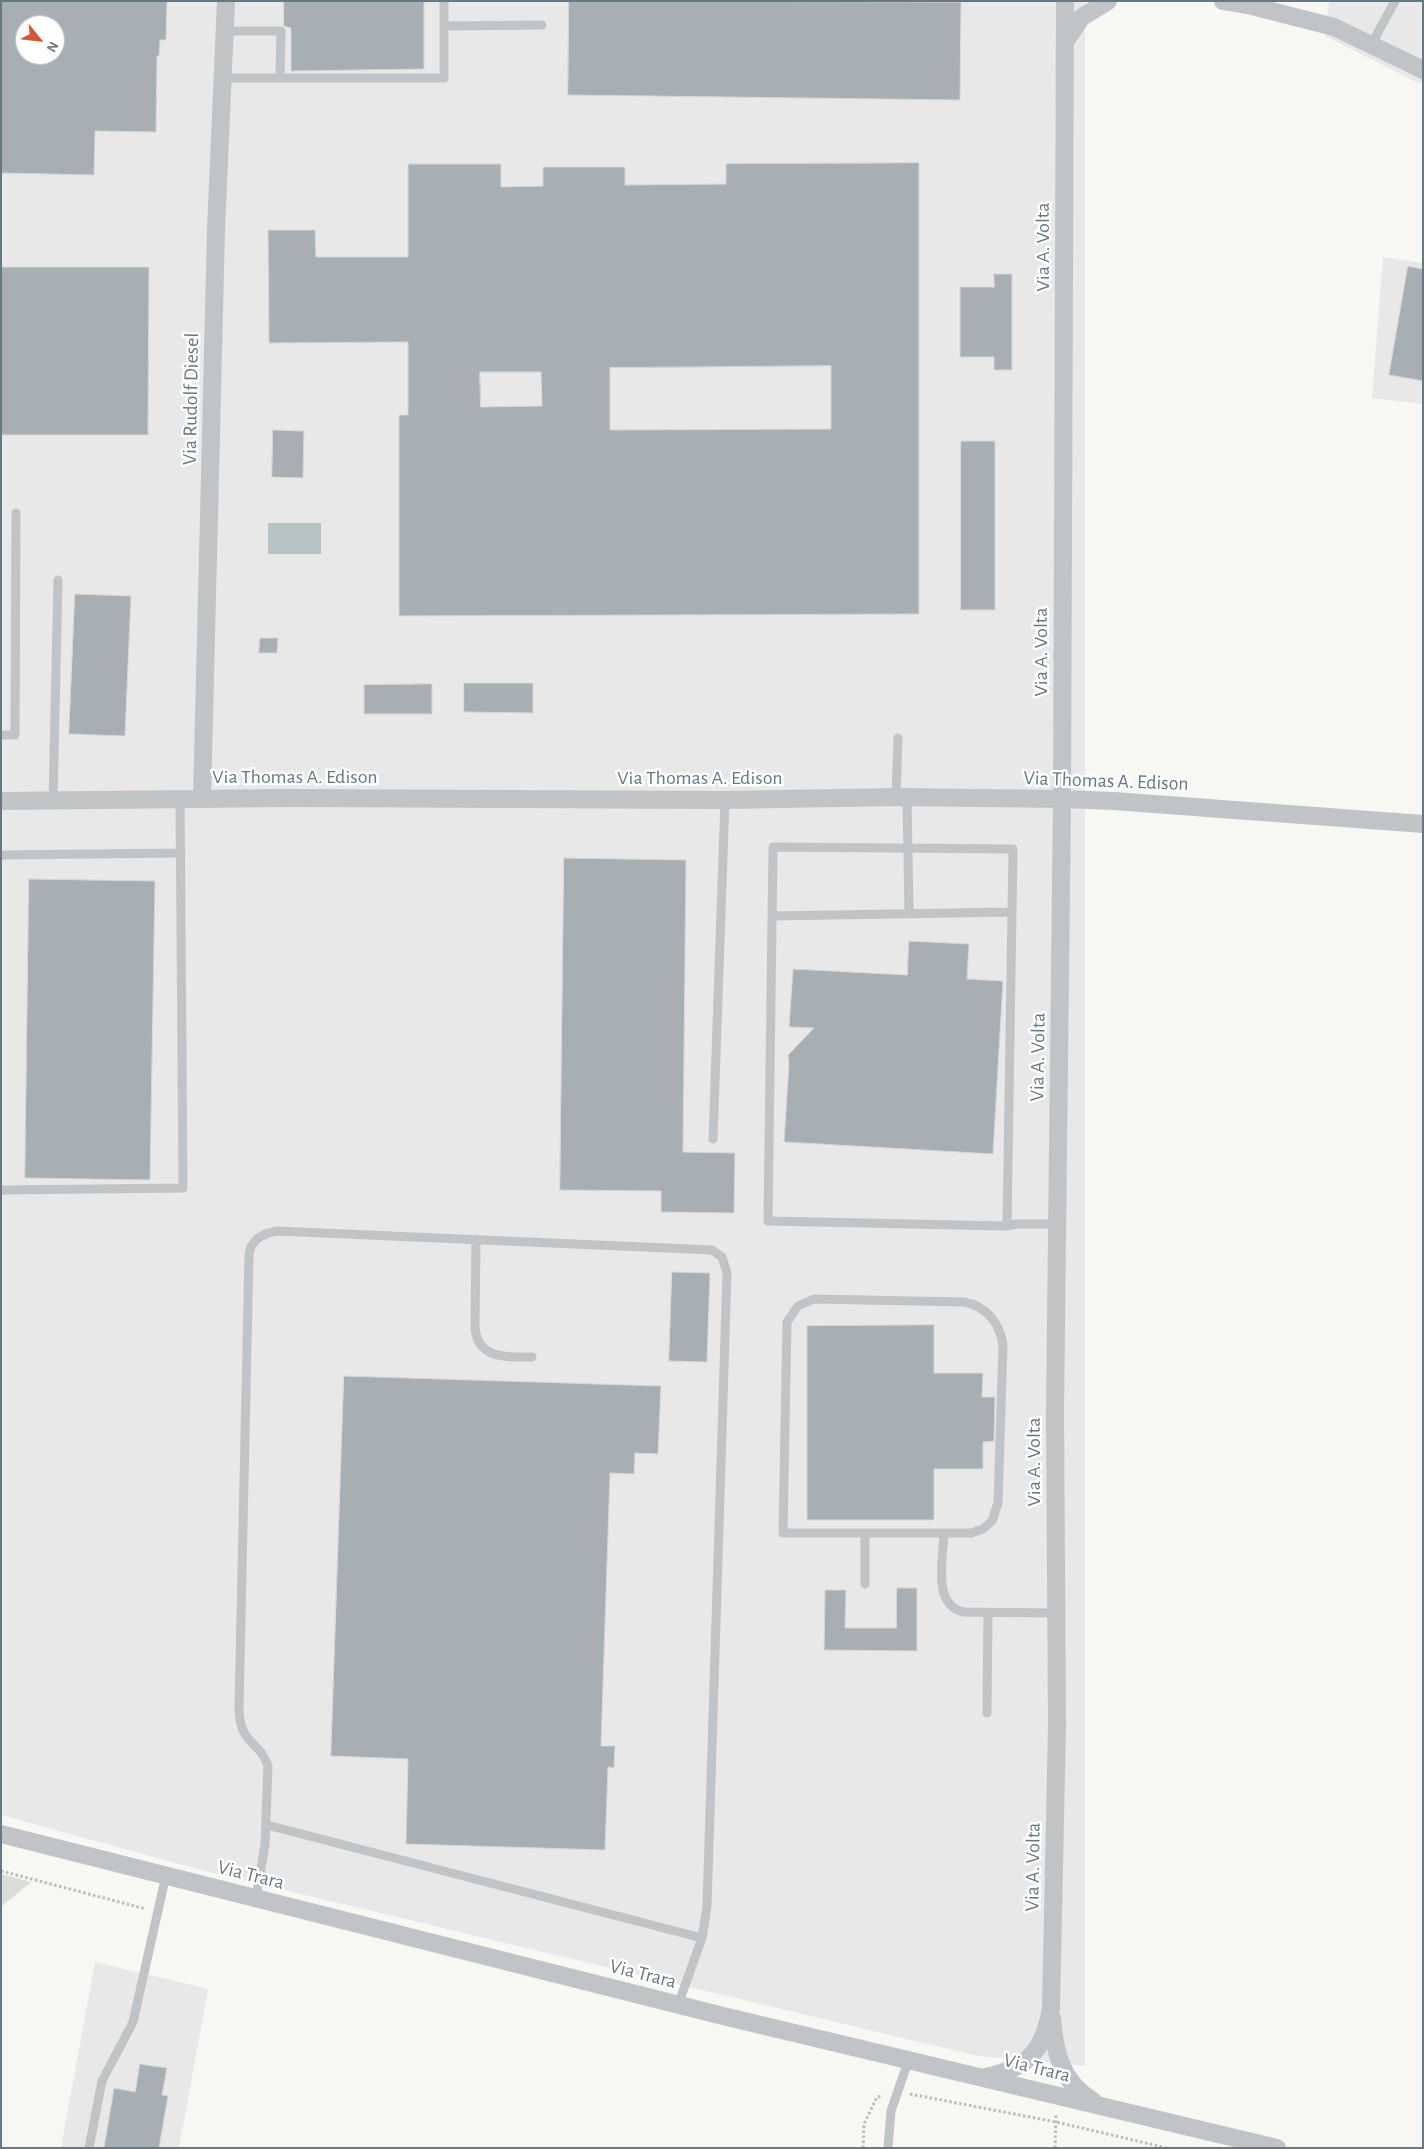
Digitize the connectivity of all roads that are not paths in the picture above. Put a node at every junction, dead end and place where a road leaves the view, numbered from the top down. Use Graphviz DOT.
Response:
graph roads {
  1 [pos="226,1"];
  2 [pos="444,1"];
  3 [pos="1065,1"];
  4 [pos="1108,1"];
  5 [pos="1223,1"];
  6 [pos="1395,1"];
  7 [pos="542,25"];
  8 [pos="444,26"];
  9 [pos="224,31"];
  10 [pos="1065,43"];
  11 [pos="1371,45"];
  12 [pos="1423,70"];
  13 [pos="222,78"];
  14 [pos="280,78"];
  15 [pos="16,513"];
  16 [pos="58,580"];
  17 [pos="1,735"];
  18 [pos="898,738"];
  19 [pos="902,797"];
  20 [pos="180,799"];
  21 [pos="202,799"];
  22 [pos="725,800"];
  23 [pos="1062,800"];
  24 [pos="1,801"];
  25 [pos="53,801"];
  26 [pos="1423,819"];
  27 [pos="1398,822"];
  28 [pos="1423,824"];
  29 [pos="907,848"];
  30 [pos="181,853"];
  31 [pos="1,855"];
  32 [pos="1012,912"];
  33 [pos="909,914"];
  34 [pos="772,916"];
  35 [pos="713,1139"];
  36 [pos="1,1190"];
  37 [pos="1058,1224"];
  38 [pos="1007,1226"];
  39 [pos="476,1239"];
  40 [pos="532,1357"];
  41 [pos="865,1534"];
  42 [pos="944,1534"];
  43 [pos="864,1584"];
  44 [pos="988,1612"];
  45 [pos="1056,1613"];
  46 [pos="987,1713"];
  47 [pos="266,1825"];
  48 [pos="1,1834"];
  49 [pos="166,1875"];
  50 [pos="256,1898"];
  51 [pos="702,1938"];
  52 [pos="678,2005"];
  53 [pos="1051,2008"];
  54 [pos="909,2059"];
  55 [pos="985,2077"];
  56 [pos="1138,2115"];
  57 [pos="89,2148"];
  58 [pos="888,2148"];
  59 [pos="1277,2148"];
  1 -- 9 [label="street, Via Rudolf Diesel"];
  2 -- 8 [label="lane"];
  3 -- 10 [label="street, Via A. Volta"];
  4 -- 10 [label="street"];
  5 -- 11 [label="street"];
  6 -- 11 [label="lane"];
  7 -- 8 [label="lane"];
  8 -- 14 [label="lane"];
  9 -- 13 [label="street, Via Rudolf Diesel"];
  9 -- 14 [label="lane"];
  10 -- 23 [label="street, Via A. Volta"];
  11 -- 12 [label="street"];
  13 -- 14 [label="lane"];
  13 -- 21 [label="street, Via Rudolf Diesel"];
  15 -- 17 [label="lane"];
  16 -- 25 [label="lane"];
  18 -- 19 [label="lane"];
  19 -- 22 [label="street, Via Thomas A. Edison"];
  19 -- 23 [label="street, Via Thomas A. Edison"];
  19 -- 29 [label="lane"];
  20 -- 21 [label="street, Via Thomas A. Edison"];
  20 -- 25 [label="street, Via Thomas A. Edison"];
  20 -- 30 [label="lane"];
  21 -- 22 [label="street, Via Thomas A. Edison"];
  22 -- 35 [label="lane"];
  23 -- 27 [label="street, Via Thomas A. Edison"];
  23 -- 37 [label="street, Via A. Volta"];
  24 -- 25 [label="street, Via Thomas A. Edison"];
  26 -- 27 [label="street"];
  27 -- 28 [label="street"];
  29 -- 32 [label="lane"];
  29 -- 33 [label="lane"];
  29 -- 34 [label="lane"];
  30 -- 31 [label="lane"];
  30 -- 36 [label="lane"];
  32 -- 33 [label="lane"];
  32 -- 38 [label="lane"];
  33 -- 34 [label="lane"];
  34 -- 38 [label="lane"];
  37 -- 38 [label="lane"];
  37 -- 45 [label="street, Via A. Volta"];
  39 -- 40 [label="lane"];
  39 -- 47 [label="lane"];
  39 -- 51 [label="lane"];
  41 -- 42 [label="lane"];
  41 -- 42 [label="lane"];
  41 -- 43 [label="lane"];
  42 -- 44 [label="lane"];
  44 -- 45 [label="lane"];
  44 -- 46 [label="lane"];
  45 -- 53 [label="street, Via A. Volta"];
  47 -- 50 [label="lane"];
  47 -- 51 [label="lane"];
  48 -- 49 [label="street, Via Trara"];
  49 -- 50 [label="street, Via Trara"];
  49 -- 57 [label="lane"];
  50 -- 52 [label="street, Via Trara"];
  51 -- 52 [label="lane"];
  52 -- 54 [label="street, Via Trara"];
  53 -- 55 [label="street, Via A. Volta"];
  53 -- 56 [label="street"];
  54 -- 55 [label="street, Via Trara"];
  54 -- 58 [label="lane"];
  55 -- 56 [label="street, Via Trara"];
  56 -- 59 [label="street, Via Trara"];
}
